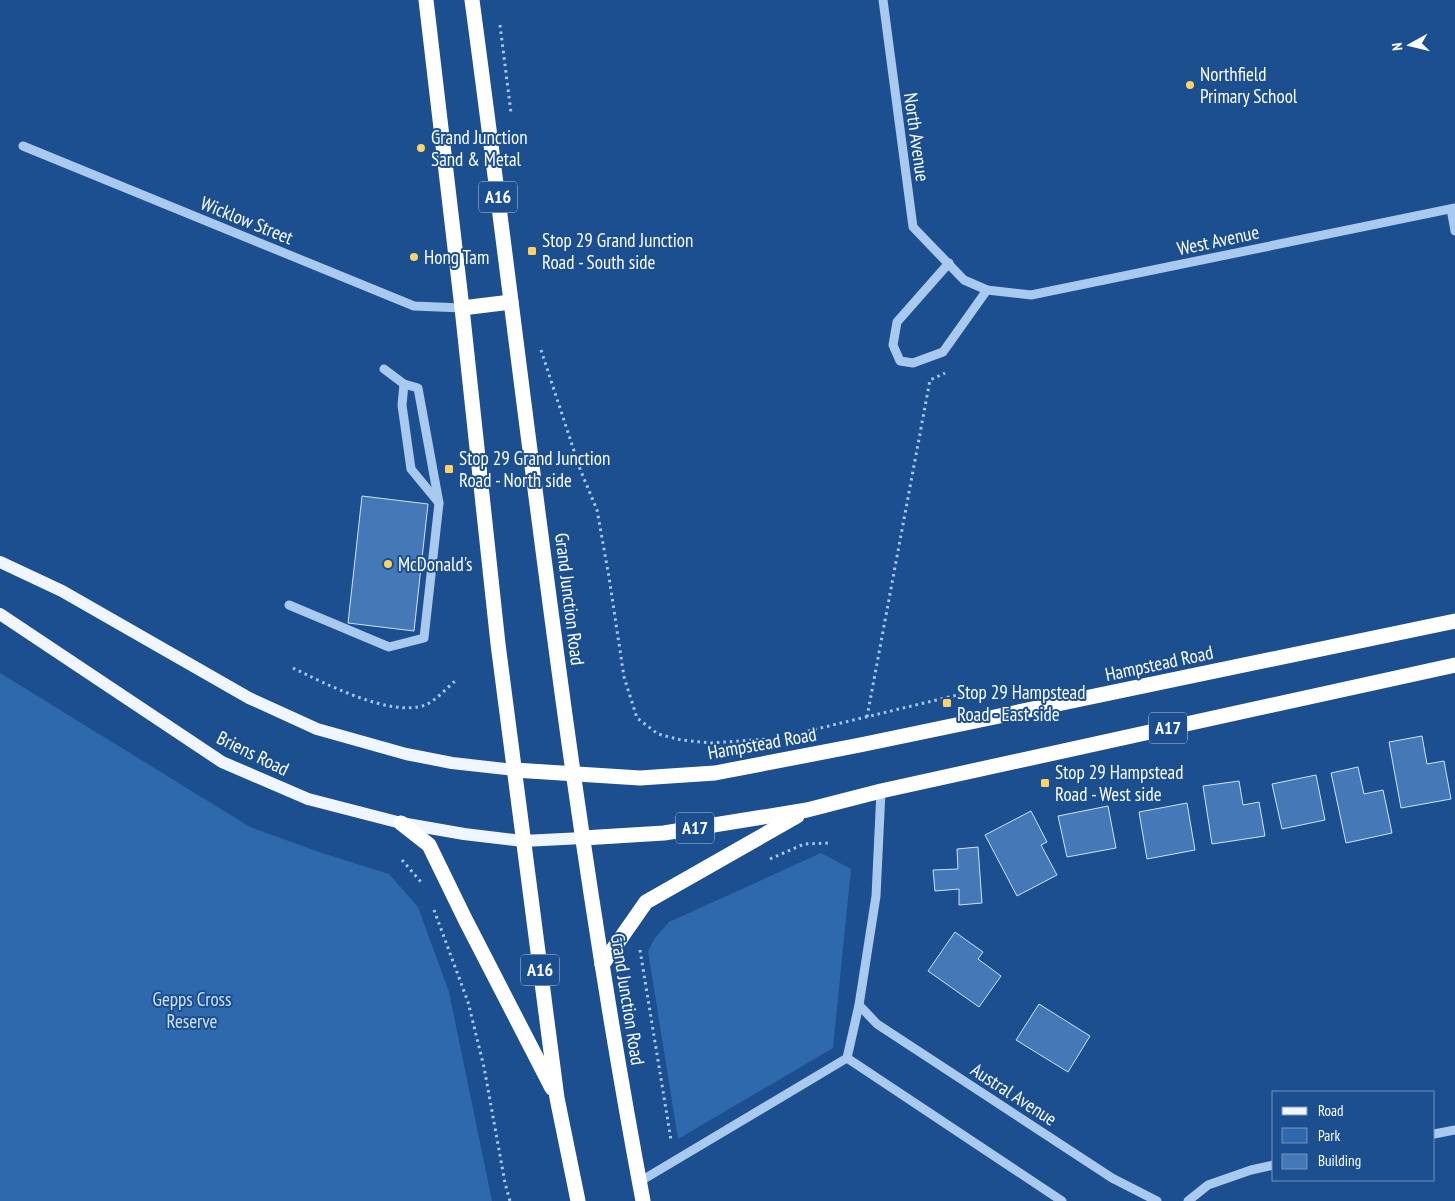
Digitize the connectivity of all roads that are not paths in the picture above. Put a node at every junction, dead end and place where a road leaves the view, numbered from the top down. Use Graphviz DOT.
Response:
graph roads {
  1 [pos="426,0"];
  2 [pos="472,0"];
  3 [pos="883,0"];
  4 [pos="23,146"];
  5 [pos="1453,208"];
  6 [pos="1455,230"];
  7 [pos="948,263"];
  8 [pos="964,280"];
  9 [pos="987,290"];
  10 [pos="511,302"];
  11 [pos="462,308"];
  12 [pos="384,370"];
  13 [pos="404,384"];
  14 [pos="439,503"];
  15 [pos="0,562"];
  16 [pos="289,605"];
  17 [pos="0,614"];
  18 [pos="1455,621"];
  19 [pos="1455,665"];
  20 [pos="514,770"];
  21 [pos="574,774"];
  22 [pos="881,792"];
  23 [pos="807,810"];
  24 [pos="401,823"];
  25 [pos="582,838"];
  26 [pos="523,841"];
  27 [pos="602,965"];
  28 [pos="859,1005"];
  29 [pos="847,1058"];
  30 [pos="557,1098"];
  31 [pos="1455,1130"];
  32 [pos="1435,1134"];
  33 [pos="1272,1165"];
  34 [pos="639,1182"];
  35 [pos="578,1201"];
  36 [pos="643,1201"];
  37 [pos="1062,1201"];
  38 [pos="1157,1201"];
  39 [pos="1188,1201"];
  1 -- 11 [label="highway, A16"];
  2 -- 10 [label="highway, Grand Junction Road / A16"];
  3 -- 7 [label="street, North Avenue"];
  4 -- 11 [label="street, Wicklow Street"];
  5 -- 6 [label="street"];
  5 -- 9 [label="street, West Avenue"];
  7 -- 8 [label="street, North Avenue"];
  7 -- 9 [label="street"];
  8 -- 9 [label="street, West Avenue"];
  10 -- 11 [label="highway"];
  10 -- 21 [label="highway, Grand Junction Road / A16"];
  11 -- 20 [label="highway, A16"];
  12 -- 13 [label="street"];
  13 -- 14 [label="street"];
  13 -- 14 [label="street"];
  14 -- 16 [label="street"];
  15 -- 20 [label="main road"];
  17 -- 24 [label="main road, Briens Road"];
  18 -- 21 [label="highway, Hampstead Road / A17"];
  19 -- 22 [label="highway, A17"];
  20 -- 21 [label="highway, A17"];
  20 -- 26 [label="highway, A16"];
  21 -- 25 [label="highway, Grand Junction Road / A16"];
  22 -- 23 [label="highway, A17"];
  22 -- 28 [label="street"];
  23 -- 25 [label="highway, A17"];
  23 -- 27 [label="highway"];
  24 -- 26 [label="main road, Briens Road"];
  24 -- 30 [label="highway"];
  25 -- 26 [label="main road, A17"];
  25 -- 27 [label="highway, Grand Junction Road / A16"];
  26 -- 30 [label="highway, A16"];
  27 -- 34 [label="highway, Grand Junction Road / A16"];
  28 -- 29 [label="street"];
  28 -- 38 [label="street, Austral Avenue"];
  29 -- 34 [label="street"];
  29 -- 37 [label="street"];
  30 -- 35 [label="highway, A16"];
  31 -- 32 [label="street"];
  33 -- 39 [label="street"];
  34 -- 36 [label="highway, Grand Junction Road / A16"];
}
